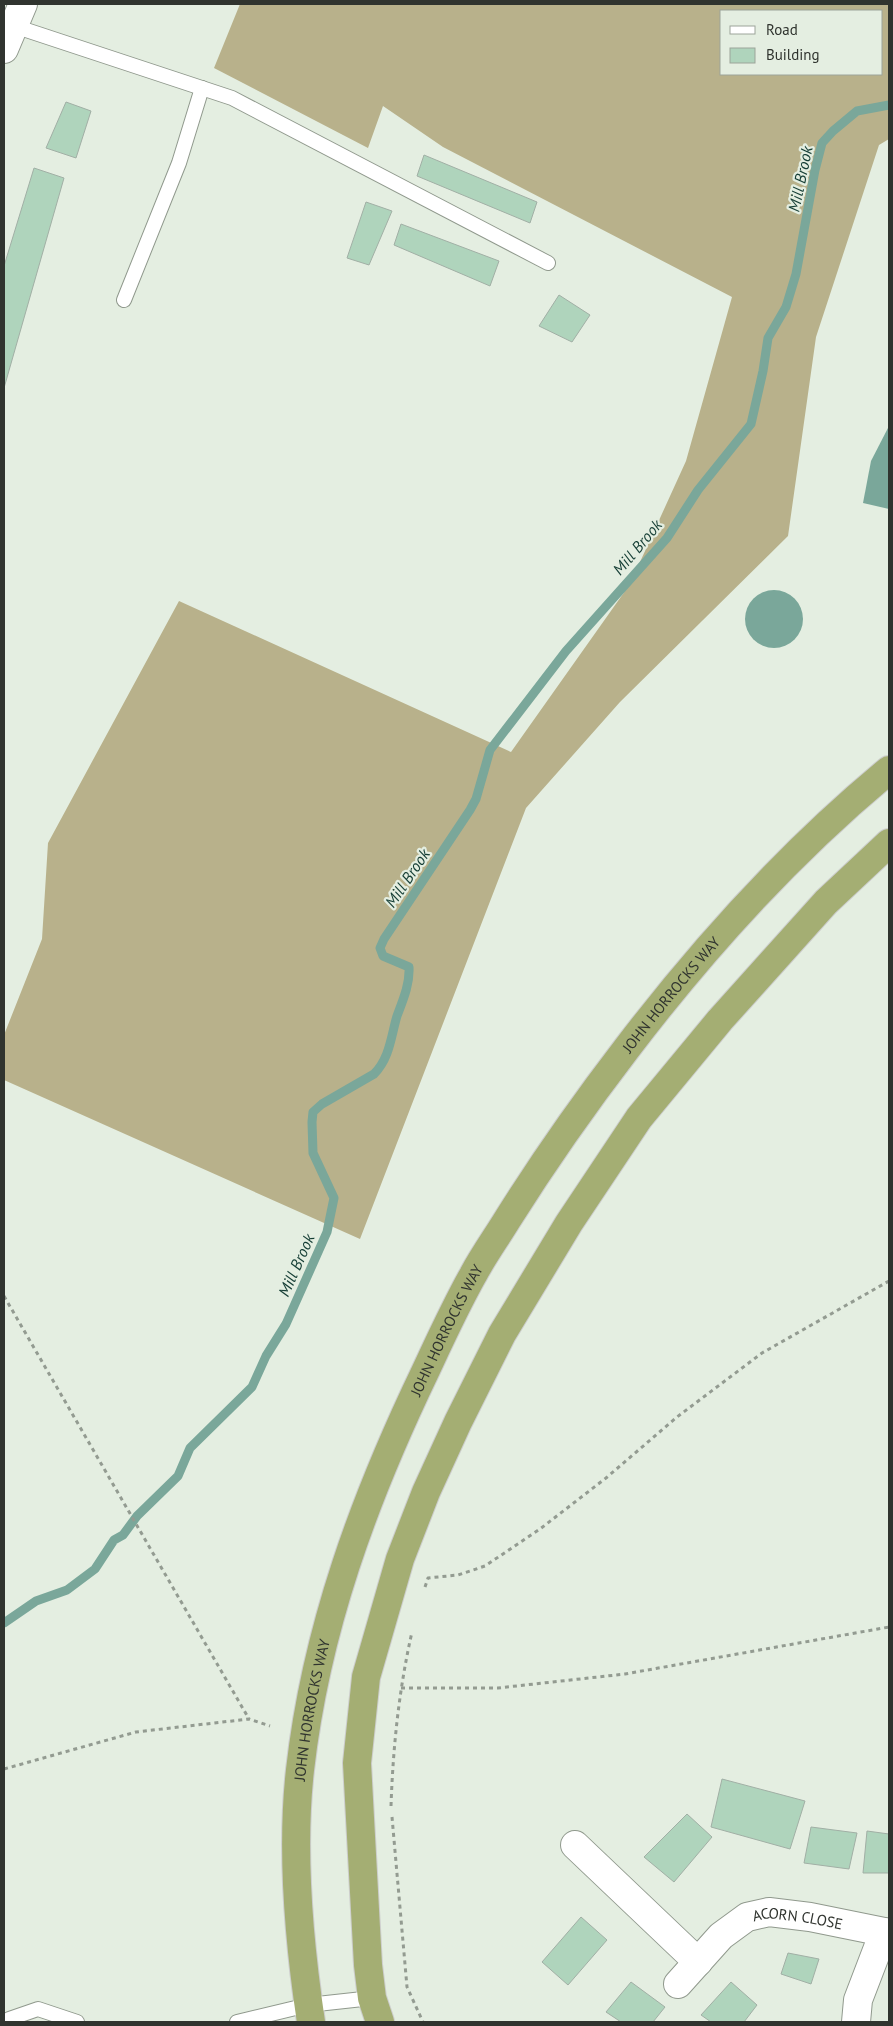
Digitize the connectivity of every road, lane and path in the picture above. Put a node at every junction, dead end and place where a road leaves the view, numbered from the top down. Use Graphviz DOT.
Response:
graph roads {
  1 [pos="14,26"];
  2 [pos="202,88"];
  3 [pos="548,264"];
  4 [pos="124,300"];
  5 [pos="889,770"];
  6 [pos="889,843"];
  7 [pos="889,1281"];
  8 [pos="4,1296"];
  9 [pos="422,1596"];
  10 [pos="414,1625"];
  11 [pos="889,1627"];
  12 [pos="401,1688"];
  13 [pos="249,1719"];
  14 [pos="270,1726"];
  15 [pos="4,1769"];
  16 [pos="575,1845"];
  17 [pos="887,1933"];
  18 [pos="698,1962"];
  19 [pos="678,1984"];
  20 [pos="376,2010"];
  21 [pos="310,2014"];
  22 [pos="7,2022"];
  23 [pos="78,2022"];
  24 [pos="237,2022"];
  25 [pos="423,2022"];
  26 [pos="856,2022"];
  1 -- 2 [label="lane"];
  2 -- 3 [label="lane"];
  2 -- 4 [label="lane"];
  5 -- 21 [label="highway, JOHN HORROCKS WAY"];
  6 -- 20 [label="highway"];
  7 -- 9 [label="path"];
  8 -- 13 [label="path"];
  10 -- 12 [label="path"];
  11 -- 12 [label="path"];
  12 -- 25 [label="path"];
  13 -- 14 [label="path"];
  13 -- 15 [label="path"];
  16 -- 18 [label="street"];
  17 -- 18 [label="street, ACORN CLOSE"];
  17 -- 26 [label="street, ACORN CLOSE"];
  18 -- 19 [label="street, ACORN CLOSE"];
  20 -- 21 [label="lane"];
  21 -- 24 [label="lane"];
  22 -- 23 [label="lane"];
}
